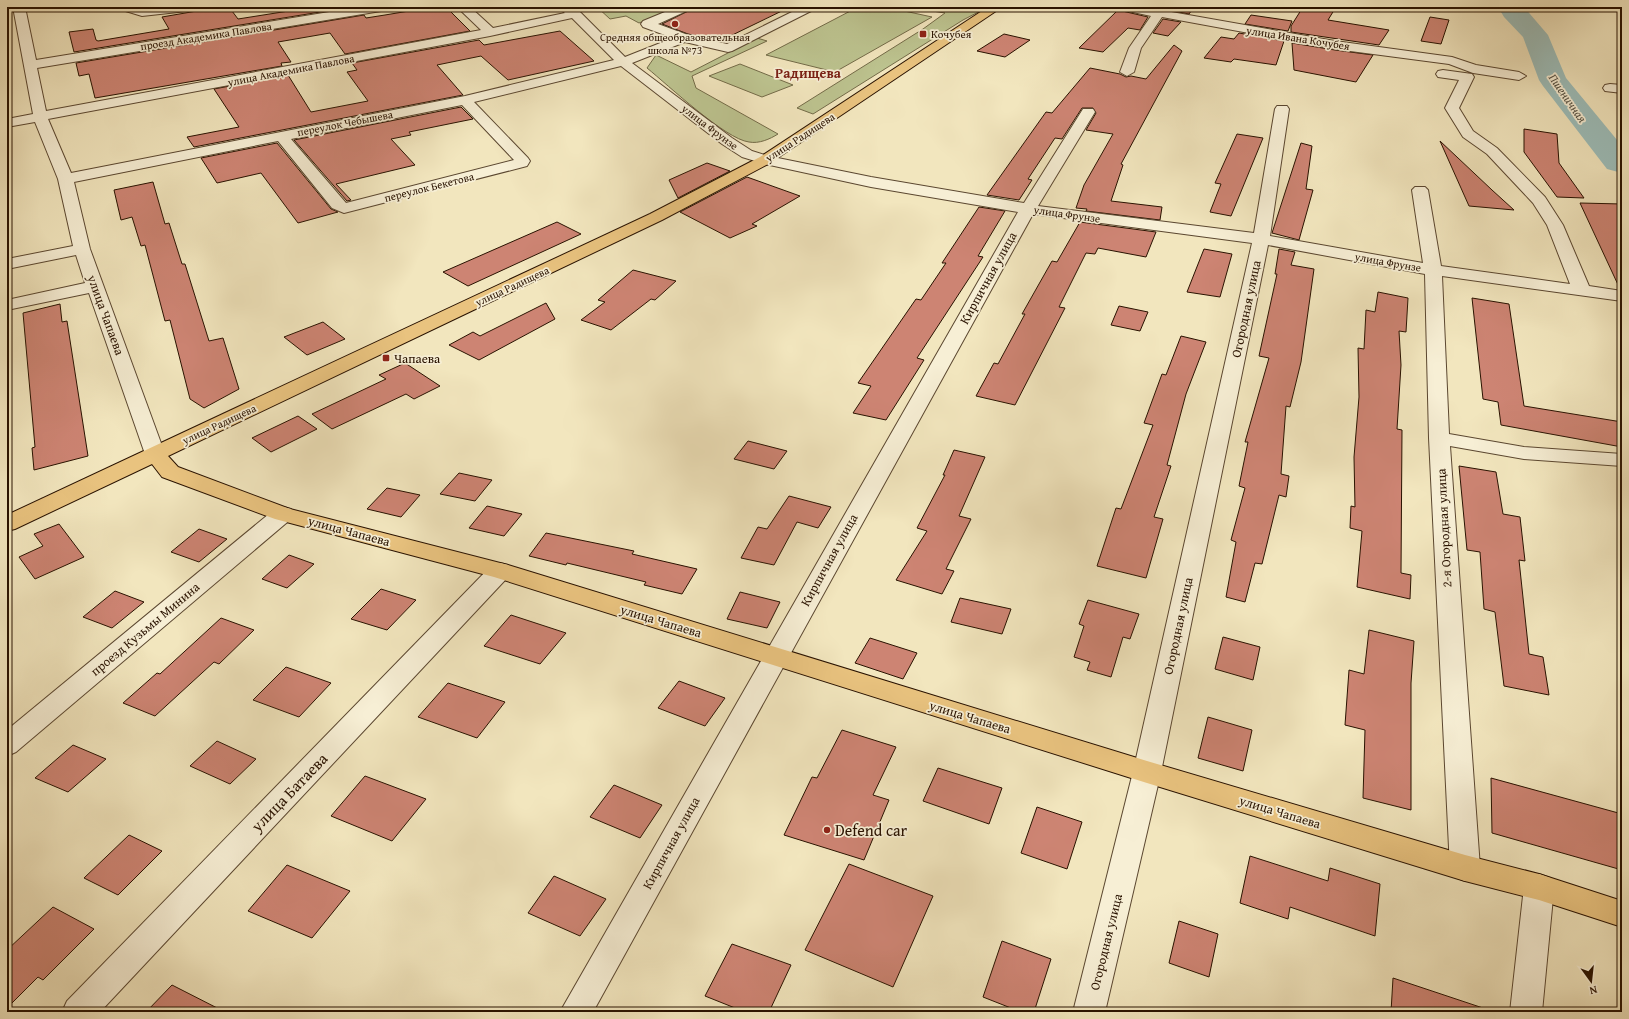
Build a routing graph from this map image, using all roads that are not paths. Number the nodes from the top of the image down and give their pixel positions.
1 (19, 7) edge
2 (123, 7) edge
3 (187, 7) edge
4 (381, 7) edge
5 (463, 7) edge
6 (687, 7) edge
7 (811, 7) edge
8 (996, 7) edge
9 (1123, 7) edge
10 (570, 11) edge
11 (1158, 14) junction
12 (490, 32) junction
13 (684, 38) junction
14 (1335, 45) junction
15 (624, 62) junction
16 (31, 65) junction
17 (1400, 66) dead end
18 (1127, 72) dead end
19 (1430, 72) dead end
20 (1470, 73) junction
21 (1519, 76) dead end
22 (465, 100) junction
23 (1282, 109) dead end
24 (1088, 112) dead end
25 (40, 116) junction
26 (7, 122) edge
27 (281, 136) junction
28 (764, 160) junction
29 (66, 179) junction
30 (1420, 190) dead end
31 (1028, 209) junction
32 (1261, 239) junction
33 (82, 249) junction
34 (7, 264) edge
35 (1433, 270) junction
36 (96, 286) junction
37 (1582, 291) junction
38 (1622, 296) edge
39 (7, 305) edge
40 (1439, 438) junction
41 (155, 454) junction
42 (1622, 460) edge
43 (283, 514) junction
44 (7, 524) edge
45 (500, 571) junction
46 (775, 656) junction
47 (7, 745) edge
48 (1147, 772) junction
49 (1465, 868) junction
50 (1539, 887) junction
51 (1622, 914) edge
52 (78, 1012) edge
53 (576, 1012) edge
54 (1089, 1012) edge
55 (1526, 1012) edge

1 - 16 street, улица Чапаева
2 - 3 street
4 - 16 street, проезд Академика Павлова
5 - 12 street
6 - 13 street
7 - 13 street
8 - 28 main road, улица Радищева
9 - 11 street, улица Ивана Кочубея
10 - 12 street, улица Академика Павлова
10 - 15 street, улица Фрунзе
11 - 14 street, улица Ивана Кочубея
11 - 18 street
12 - 25 street, улица Академика Павлова
13 - 15 street, переулок Чебышева
14 - 17 street
14 - 20 street, улица Ивана Кочубея
15 - 22 street, переулок Чебышева
15 - 28 street, улица Фрунзе
16 - 25 street, улица Чапаева
19 - 20 street
20 - 21 street
20 - 37 street
22 - 27 street, переулок Чебышева
22 - 27 street, переулок Бекетова
23 - 32 street, Огородная улица
24 - 31 street, Кирпичная улица
25 - 26 street, улица Академика Павлова
25 - 29 street, улица Чапаева
27 - 29 street, переулок Чебышева
28 - 31 street, улица Фрунзе
28 - 41 main road, улица Радищева
29 - 33 street, улица Чапаева
30 - 35 street, 2-я Огородная улица
31 - 32 street, улица Фрунзе
31 - 46 street, Кирпичная улица
32 - 35 street, улица Фрунзе
32 - 48 street, Огородная улица
33 - 34 street
33 - 36 street, улица Чапаева
35 - 37 street, улица Фрунзе
35 - 40 street, 2-я Огородная улица
36 - 39 street
36 - 41 street, улица Чапаева
37 - 38 street, улица Фрунзе
40 - 42 street
40 - 49 street, 2-я Огородная улица
41 - 43 main road, улица Чапаева
41 - 44 main road, улица Радищева
43 - 45 main road, улица Чапаева
43 - 47 street, проезд Кузьмы Минина
45 - 46 main road, улица Чапаева
45 - 52 street, улица Батаева
46 - 48 main road, улица Чапаева
46 - 53 street, Кирпичная улица
48 - 49 main road, улица Чапаева
48 - 54 street, Огородная улица
49 - 50 main road, улица Чапаева
50 - 51 main road, улица Чапаева
50 - 55 street

